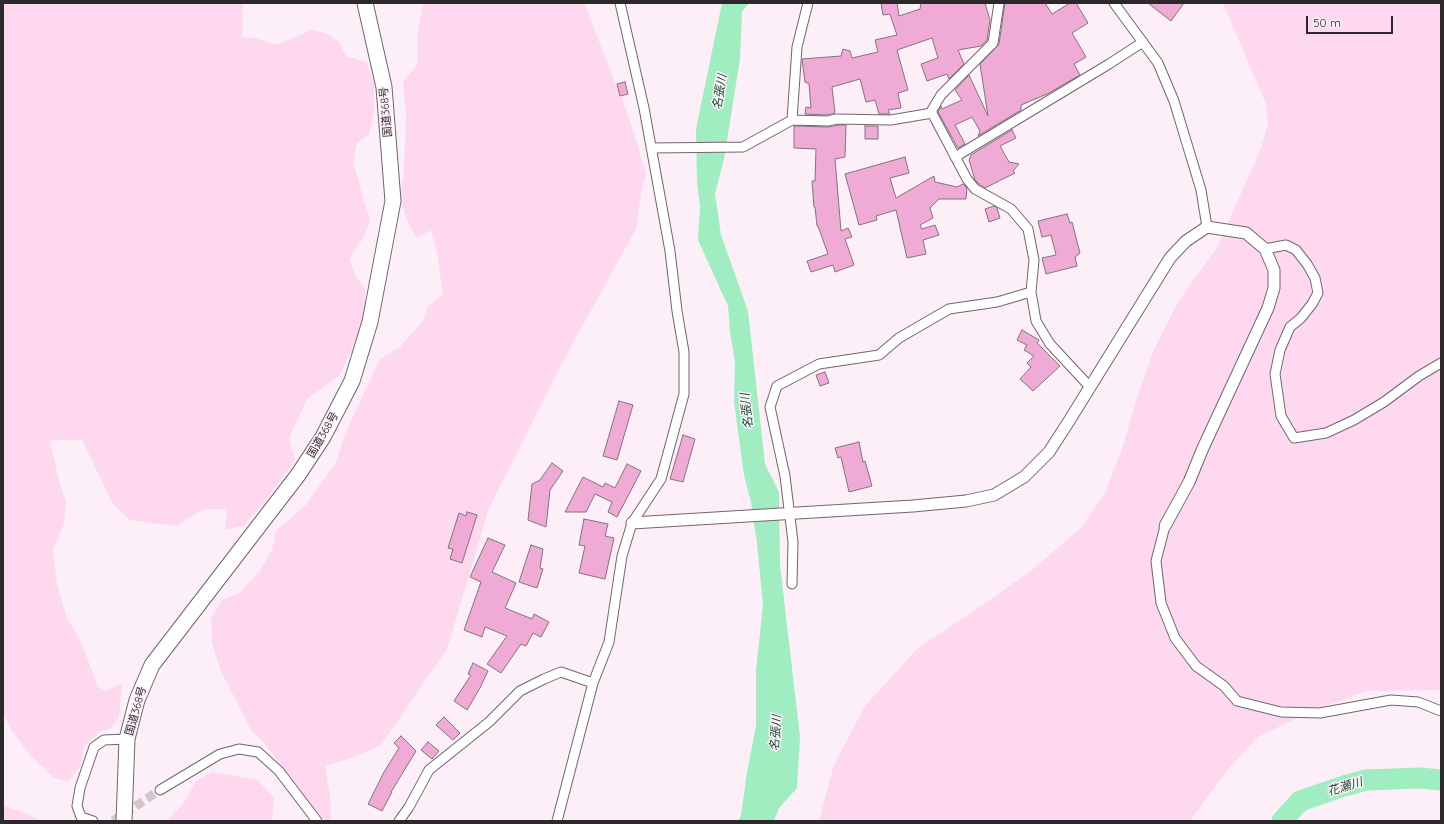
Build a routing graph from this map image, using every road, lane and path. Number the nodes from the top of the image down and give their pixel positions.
1 (365, 3) edge
2 (620, 3) edge
3 (808, 3) edge
4 (999, 3) edge
5 (1114, 3) edge
6 (1143, 42) junction
7 (932, 114) junction
8 (792, 120) junction
9 (651, 148) junction
10 (955, 157) junction
11 (1207, 227) junction
12 (1265, 249) junction
13 (1031, 292) junction
14 (1441, 362) edge
15 (1090, 387) junction
16 (790, 513) junction
17 (632, 523) junction
18 (1165, 526) joint
19 (792, 584) dead end
20 (592, 683) junction
21 (1441, 711) edge
22 (127, 739) junction
23 (160, 790) tunnel mouth
24 (93, 821) edge
25 (124, 821) edge
26 (317, 821) edge
27 (399, 821) edge
28 (556, 821) edge

1 - 22 highway, 国道368号
2 - 9 street
3 - 8 street
4 - 7 street
5 - 6 street
6 - 10 street
6 - 11 street
7 - 8 street
7 - 10 street
8 - 9 street
9 - 17 street
10 - 13 street
11 - 12 street
11 - 15 street
12 - 14 street
12 - 18 street
13 - 15 street
13 - 16 street
15 - 16 street
16 - 17 street
16 - 19 street
17 - 20 street
18 - 21 street
20 - 27 street
20 - 28 street
22 - 24 street
22 - 25 highway, 国道368号
23 - 26 street

